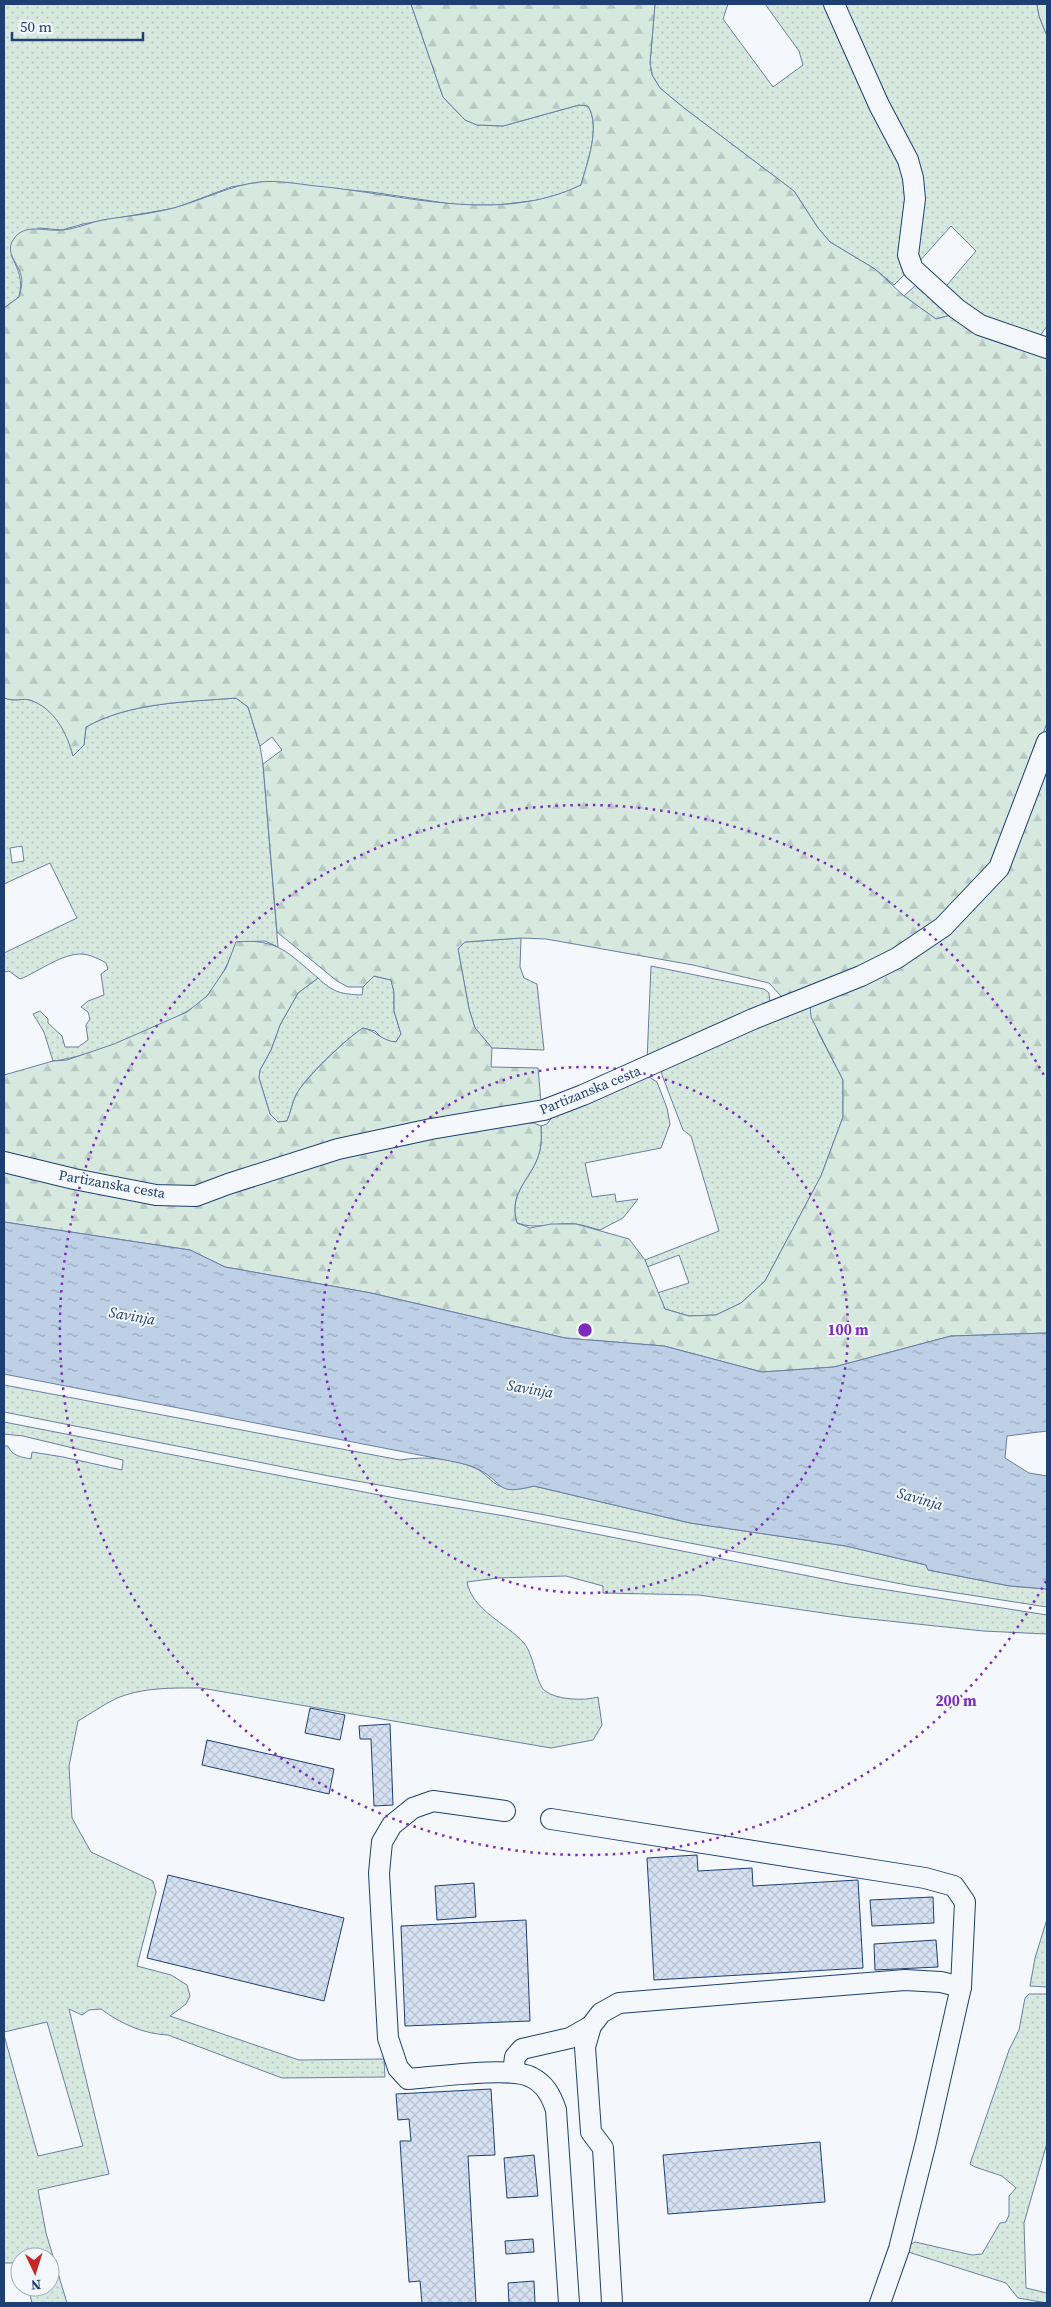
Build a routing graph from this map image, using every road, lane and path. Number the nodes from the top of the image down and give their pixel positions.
1 (834, 4) edge
2 (1047, 348) edge
3 (1047, 742) edge
4 (4, 1162) edge
5 (504, 1811) dead end
6 (551, 1819) dead end
7 (961, 1987) junction
8 (591, 2026) junction
9 (513, 2072) junction
10 (569, 2303) edge
11 (612, 2303) edge
12 (880, 2303) edge

1 - 2 street
3 - 4 street, Partizanska cesta
5 - 9 street
6 - 7 street
7 - 8 street
7 - 12 street
8 - 9 street
8 - 11 street
9 - 10 street

